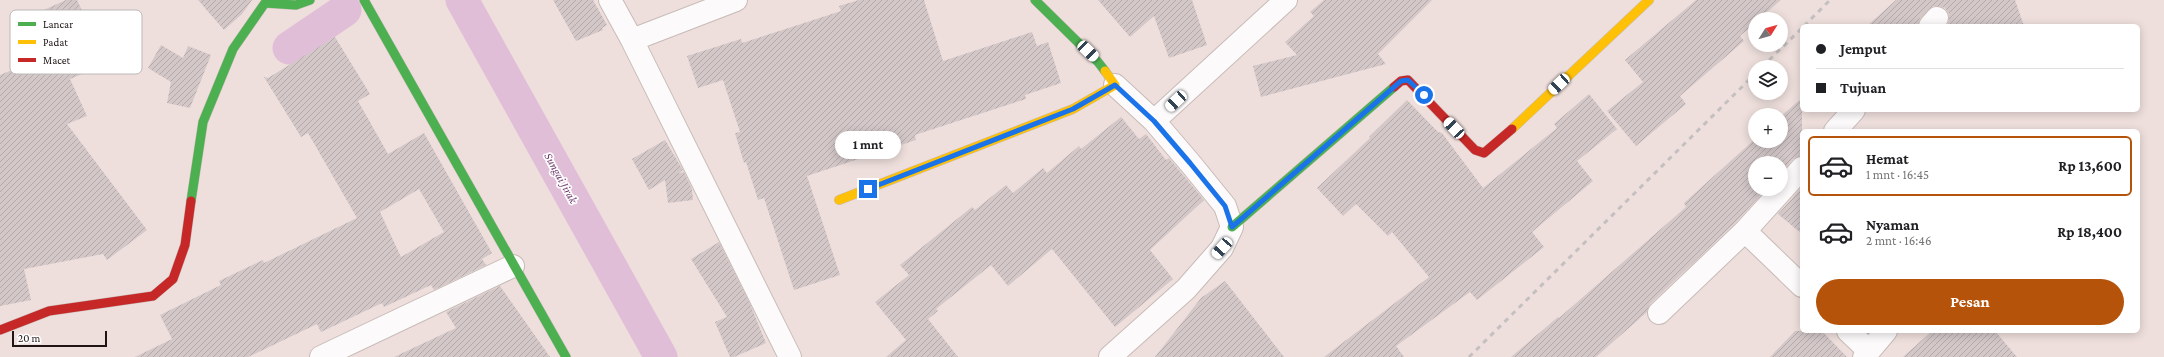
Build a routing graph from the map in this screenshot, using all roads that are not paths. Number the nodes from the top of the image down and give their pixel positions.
1 (310, 0) edge
2 (364, 0) edge
3 (610, 0) edge
4 (736, 0) edge
5 (1036, 0) edge
6 (1286, 0) edge
7 (1649, 0) edge
8 (632, 40) junction
9 (1115, 85) junction
10 (1852, 112) edge
11 (1154, 121) junction
12 (1837, 129) edge
13 (1800, 170) edge
14 (839, 200) dead end
15 (1232, 227) junction
16 (1745, 231) junction
17 (513, 266) junction
18 (1800, 284) edge
19 (1659, 314) dead end
20 (0, 330) edge
21 (1850, 333) edge
22 (1884, 333) edge
23 (1866, 354) edge
24 (321, 357) edge
25 (566, 357) edge
26 (790, 357) edge
27 (1110, 357) edge

1 - 20 street
2 - 17 street
3 - 8 street
4 - 8 street
5 - 9 street
6 - 11 street
7 - 15 street
8 - 26 street
9 - 11 street
9 - 14 street
10 - 12 street
11 - 15 street
13 - 16 street
15 - 27 street
16 - 18 street
16 - 19 street
17 - 24 street
17 - 25 street
21 - 23 street
22 - 23 street

